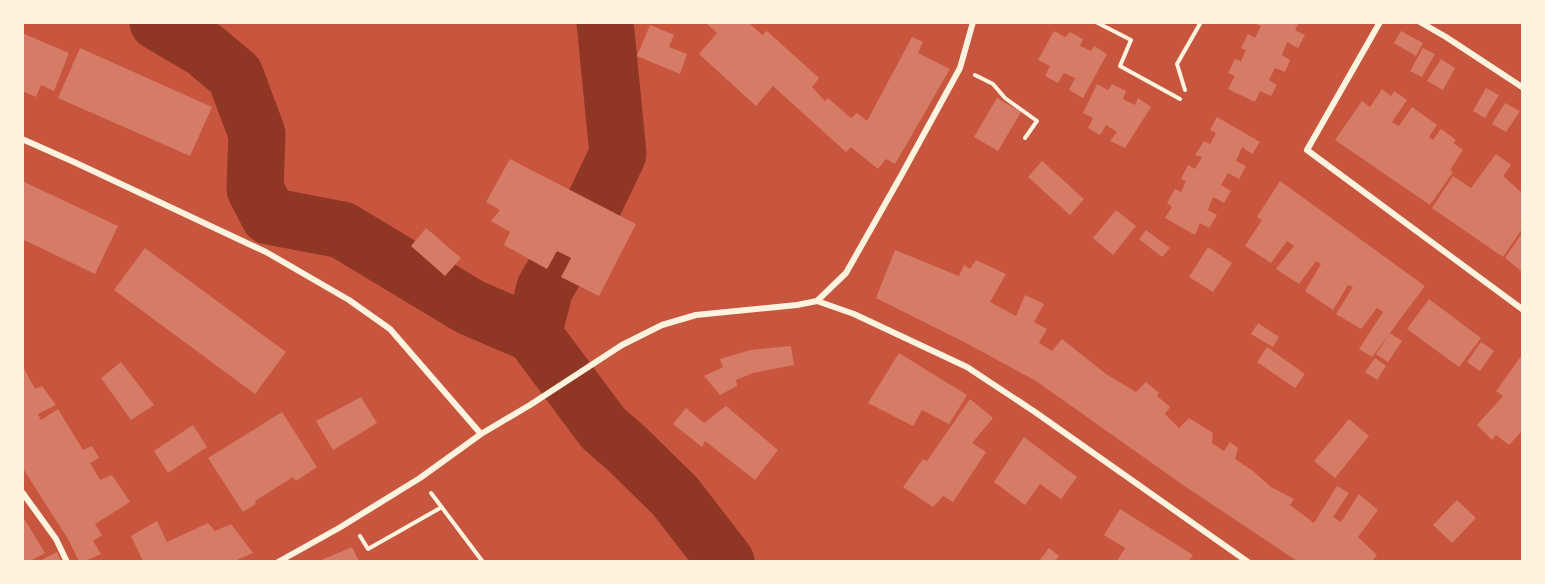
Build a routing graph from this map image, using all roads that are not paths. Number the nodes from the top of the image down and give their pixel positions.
1 (973, 22) edge
2 (1380, 22) edge
3 (1420, 22) edge
4 (1522, 87) edge
5 (22, 139) edge
6 (817, 301) junction
7 (1522, 309) edge
8 (481, 434) junction
9 (22, 492) edge
10 (67, 561) edge
11 (278, 561) edge
12 (1248, 561) edge

1 - 6 street
2 - 7 street
3 - 4 street
5 - 8 street
6 - 8 street
6 - 12 street
8 - 11 street
9 - 10 street

